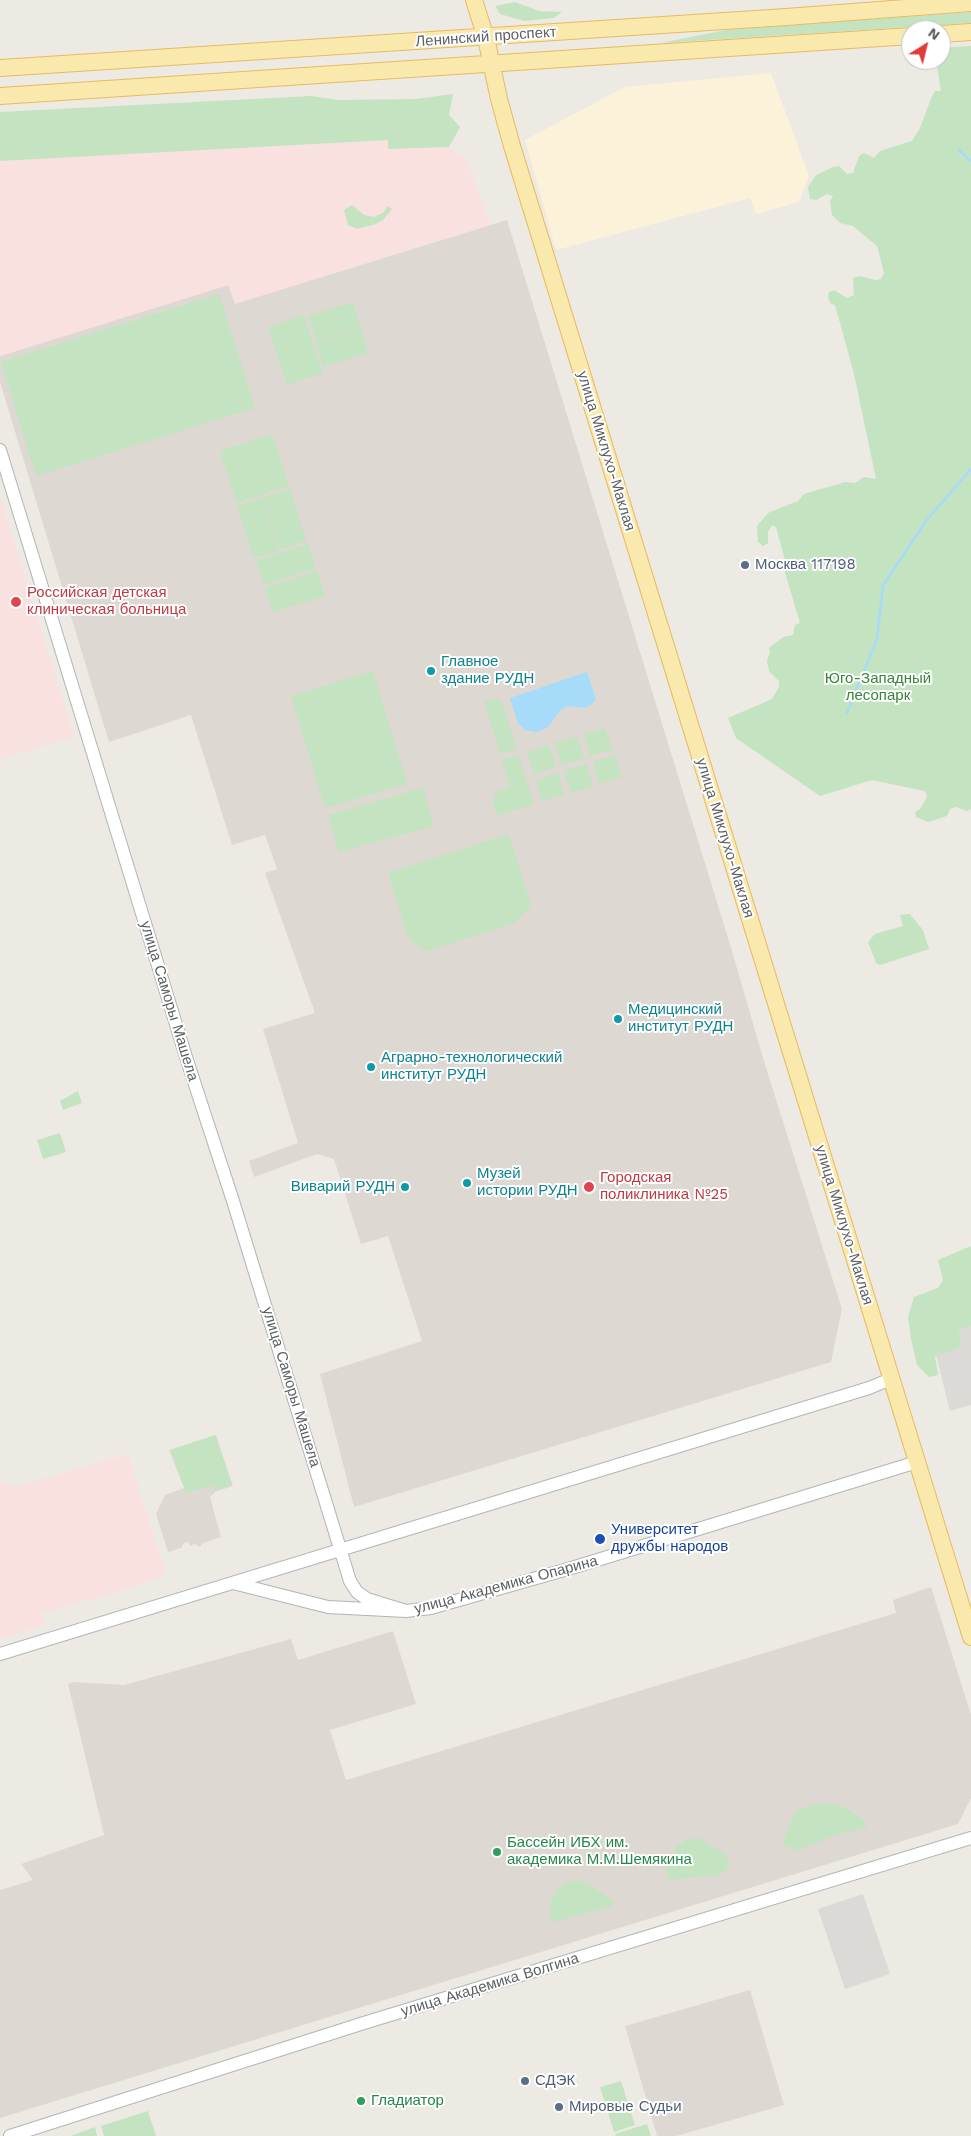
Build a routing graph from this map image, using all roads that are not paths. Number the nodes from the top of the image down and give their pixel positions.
1 (474, 0) edge
2 (971, 3) edge
3 (971, 32) edge
4 (951, 33) edge
5 (901, 37) edge
6 (486, 38) junction
7 (492, 65) junction
8 (0, 68) edge
9 (0, 96) edge
10 (0, 450) edge
11 (891, 1379) junction
12 (917, 1462) junction
13 (341, 1551) junction
14 (233, 1583) junction
15 (406, 1611) junction
16 (971, 1637) edge
17 (0, 1654) edge
18 (971, 1838) edge
19 (10, 2136) edge

1 - 6 main road, улица Миклухо-Маклая
2 - 6 main road, Ленинский проспект
3 - 4 main road
5 - 7 main road, Ленинский проспект
6 - 7 main road, улица Миклухо-Маклая
6 - 8 main road, Ленинский проспект
7 - 9 main road, Ленинский проспект
7 - 11 main road, улица Миклухо-Маклая
10 - 13 street, улица Саморы Машела
11 - 12 main road, улица Миклухо-Маклая
11 - 13 street
12 - 15 street, улица Академика Опарина
12 - 16 main road, улица Миклухо-Маклая
13 - 14 street
13 - 15 street, улица Саморы Машела
14 - 15 street, улица Академика Опарина
14 - 17 street
18 - 19 street, улица Академика Волгина

